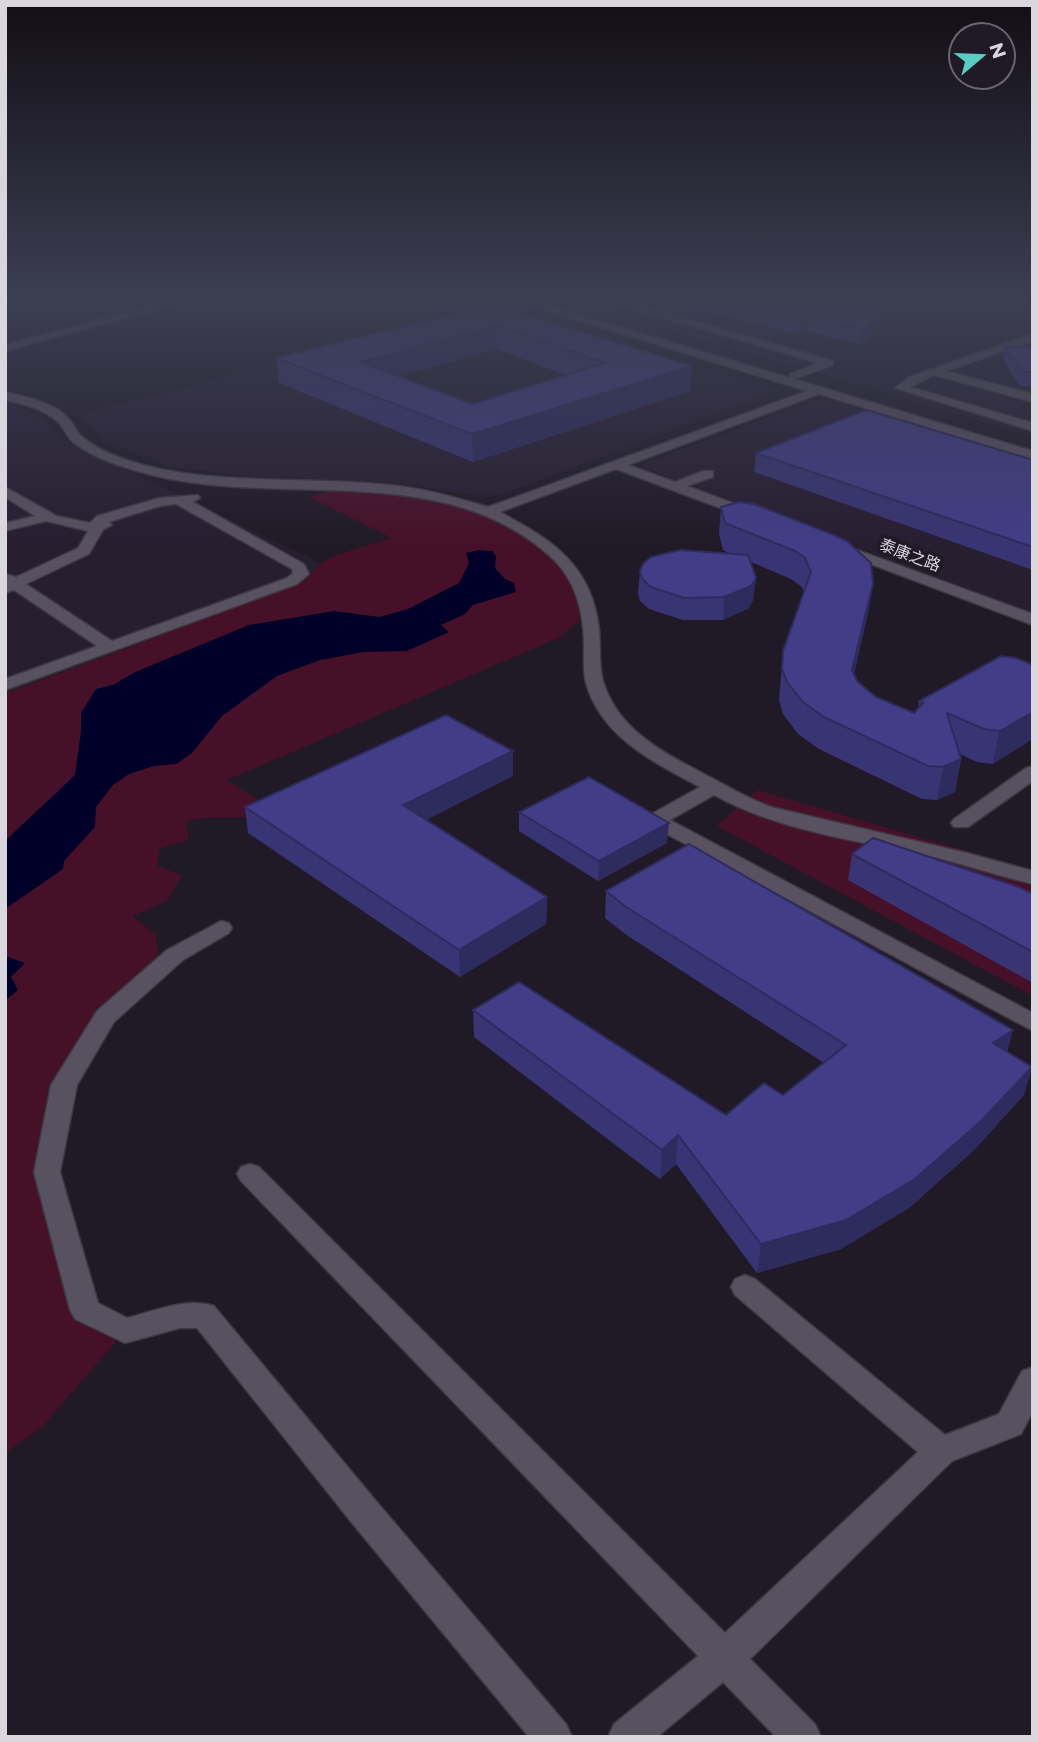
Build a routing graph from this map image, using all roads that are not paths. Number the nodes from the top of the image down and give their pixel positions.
1 (793, 382) edge
2 (815, 382) edge
3 (907, 382) edge
4 (926, 382) edge
5 (974, 382) edge
6 (819, 390) junction
7 (5, 396) edge
8 (1033, 398) edge
9 (1020, 408) dead end
10 (1033, 427) edge
11 (1033, 446) edge
12 (1033, 455) edge
13 (617, 465) junction
14 (708, 474) dead end
15 (191, 478) junction
16 (693, 480) junction
17 (676, 486) junction
18 (5, 491) edge
19 (197, 497) dead end
20 (743, 498) dead end
21 (179, 500) junction
22 (490, 511) junction
23 (47, 517) junction
24 (765, 520) edge
25 (5, 527) edge
26 (95, 527) junction
27 (829, 544) edge
28 (9, 583) edge
29 (1033, 620) edge
30 (110, 647) junction
31 (5, 685) edge
32 (1033, 772) edge
33 (714, 787) junction
34 (961, 822) dead end
35 (1033, 878) edge
36 (222, 928) dead end
37 (1033, 1023) edge
38 (250, 1174) dead end
39 (745, 1287) dead end
40 (1033, 1380) edge
41 (941, 1451) junction
42 (726, 1657) junction
43 (553, 1737) edge
44 (627, 1737) edge
45 (802, 1737) edge

1 - 6 street
2 - 11 street
3 - 10 street
4 - 9 street
5 - 8 street
6 - 12 street
6 - 13 street
7 - 15 street
13 - 17 street
13 - 22 street
14 - 16 street
15 - 21 street
15 - 22 street
16 - 17 street
16 - 20 street
17 - 24 street
18 - 23 street
19 - 21 street
21 - 26 street
21 - 30 street
22 - 33 street
23 - 25 street
23 - 26 street
26 - 28 street
27 - 29 street, 泰康之路
28 - 30 street
30 - 31 street
32 - 34 street
33 - 35 street
33 - 37 street
36 - 43 street
38 - 42 street
39 - 41 street
40 - 41 street
41 - 42 street
42 - 44 street
42 - 45 street

